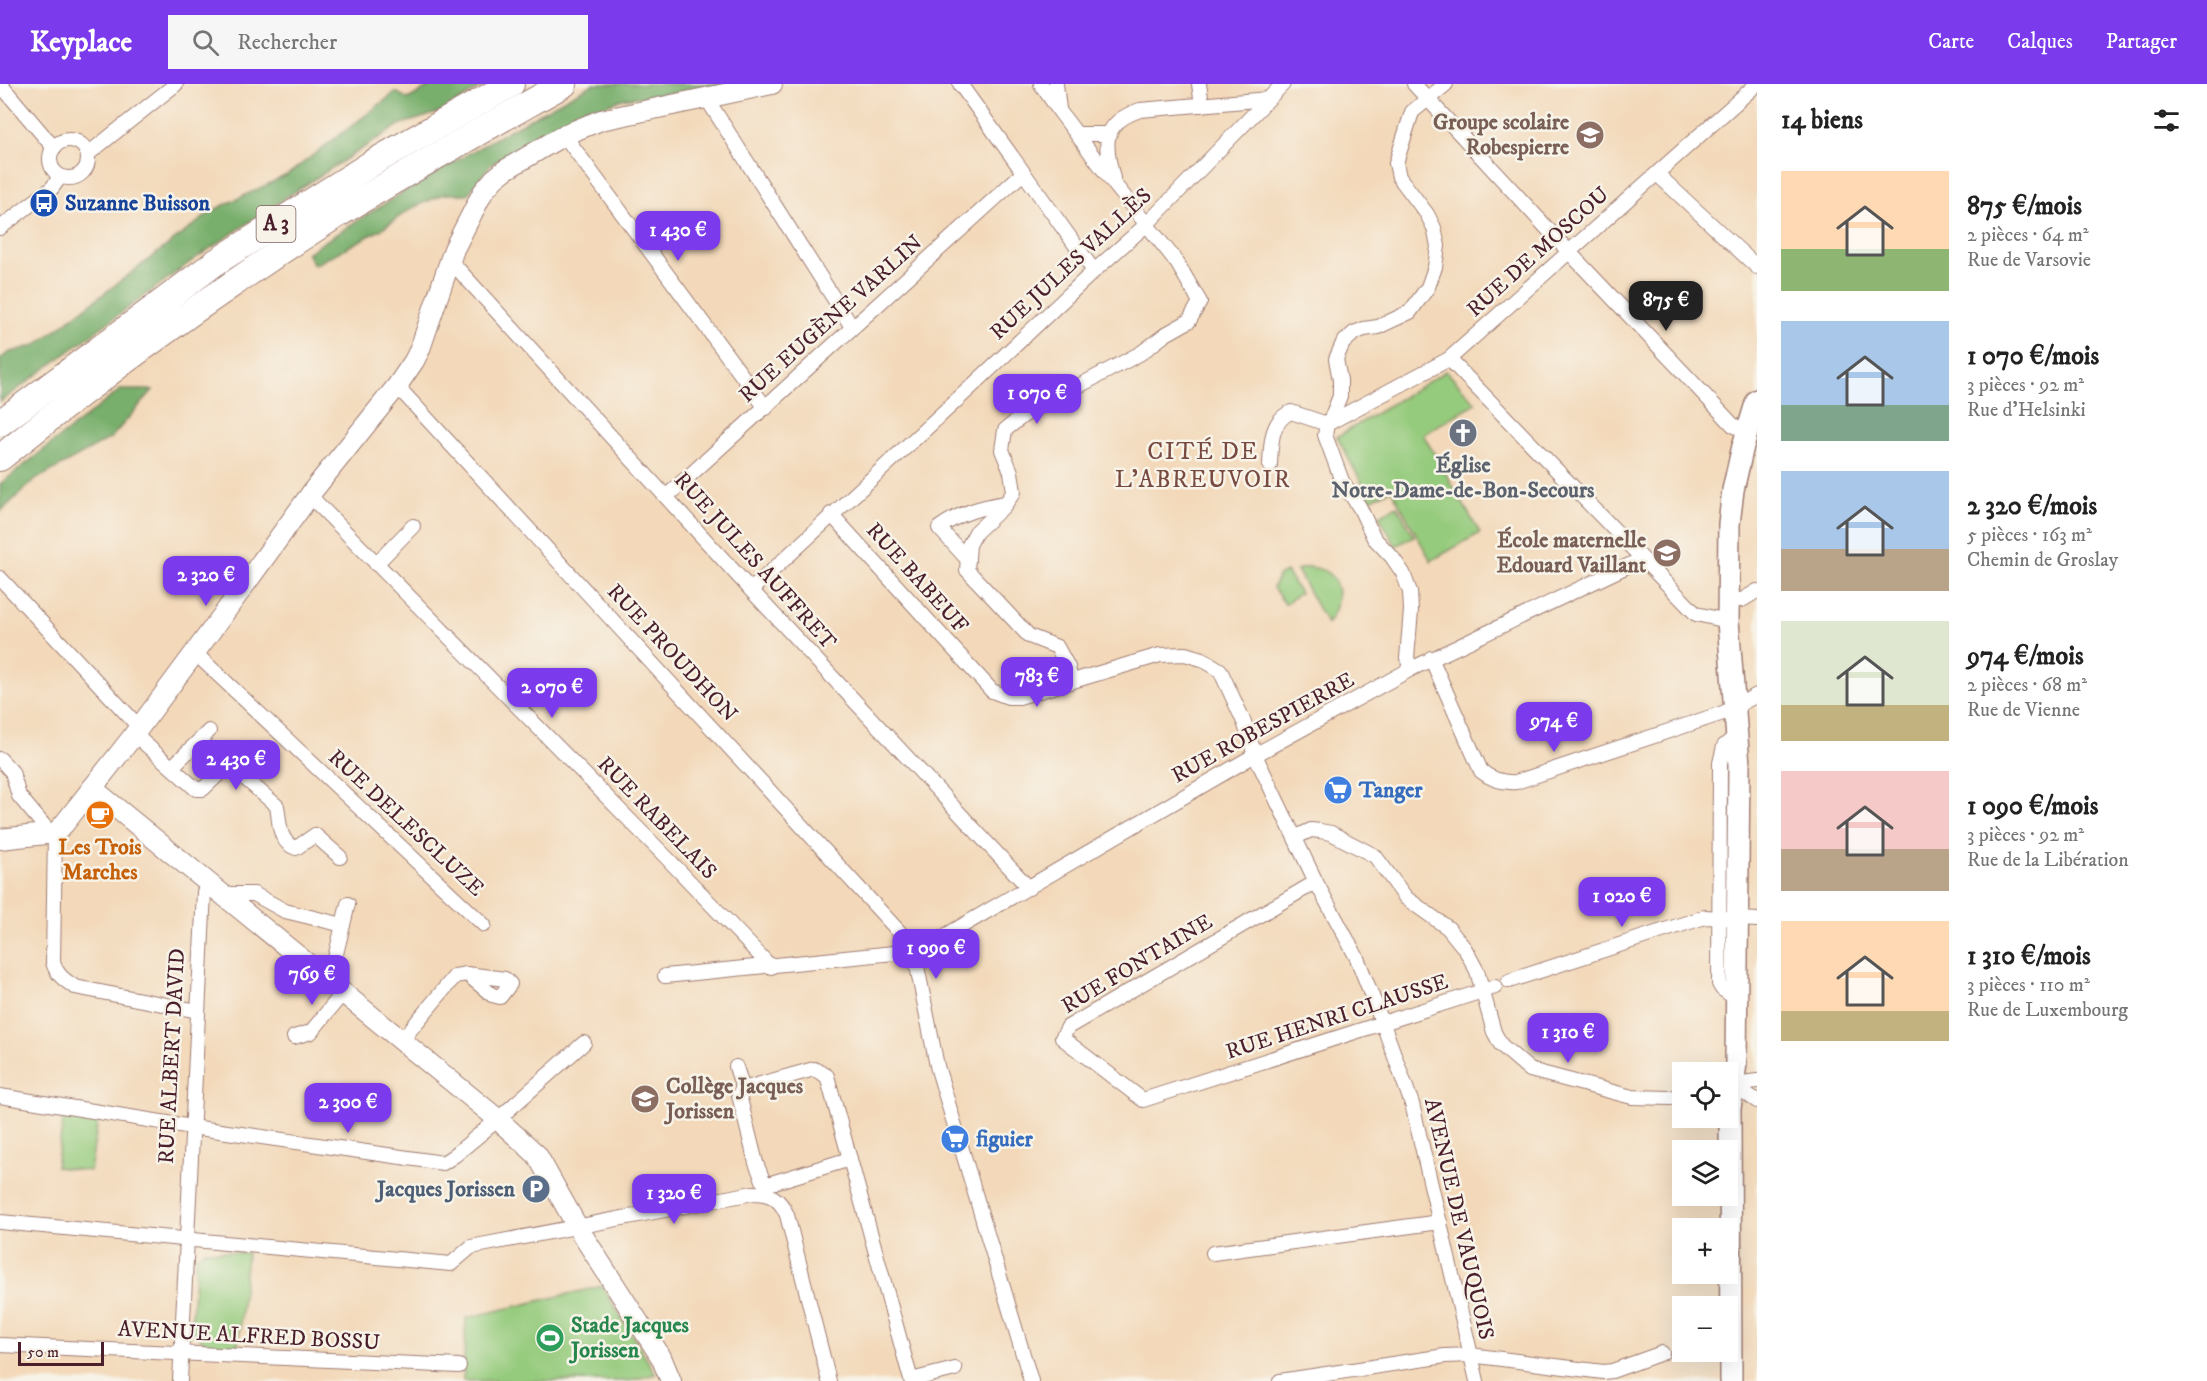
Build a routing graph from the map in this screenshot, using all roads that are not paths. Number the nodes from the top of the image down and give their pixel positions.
1 (0, 84) edge
2 (511, 84) edge
3 (564, 84) edge
4 (772, 84) edge
5 (960, 84) edge
6 (1041, 84) edge
7 (1056, 84) edge
8 (1199, 84) edge
9 (1283, 84) edge
10 (1414, 84) edge
11 (1446, 84) edge
12 (1757, 84) edge
13 (168, 86) edge
14 (707, 99) junction
15 (1268, 99) junction
16 (1428, 100) junction
17 (1202, 105) junction
18 (1060, 112) junction
19 (1078, 134) junction
20 (1110, 134) junction
21 (564, 135) junction
22 (54, 148) junction
23 (88, 154) junction
24 (1023, 174) junction
25 (1657, 174) junction
26 (60, 177) junction
27 (1115, 185) junction
28 (1146, 225) junction
29 (0, 228) edge
30 (1569, 253) junction
31 (449, 263) junction
32 (1757, 267) edge
33 (1094, 271) junction
34 (852, 327) junction
35 (1449, 359) junction
36 (397, 386) junction
37 (1757, 400) edge
38 (766, 408) junction
39 (0, 423) edge
40 (1329, 423) junction
41 (1747, 432) junction
42 (0, 458) edge
43 (1270, 465) dead end
44 (309, 495) junction
45 (667, 496) junction
46 (1006, 503) junction
47 (831, 514) junction
48 (413, 526) dead end
49 (1642, 558) junction
50 (968, 560) junction
51 (376, 564) junction
52 (0, 578) edge
53 (751, 590) junction
54 (1757, 591) edge
55 (1729, 600) junction
56 (1728, 621) junction
57 (195, 653) junction
58 (1431, 658) junction
59 (1411, 669) junction
60 (1071, 682) junction
61 (1757, 695) edge
62 (1735, 708) junction
63 (137, 730) junction
64 (209, 730) dead end
65 (1255, 756) junction
66 (0, 759) edge
67 (172, 767) junction
68 (92, 788) junction
69 (56, 830) junction
70 (1296, 837) junction
71 (0, 839) edge
72 (340, 857) dead end
73 (1316, 882) junction
74 (1029, 888) junction
75 (214, 889) junction
76 (348, 904) dead end
77 (1739, 919) edge
78 (343, 925) junction
79 (484, 925) dead end
80 (914, 951) junction
81 (771, 967) junction
82 (467, 974) dead end
83 (665, 976) dead end
84 (1509, 981) dead end
85 (336, 988) junction
86 (1489, 989) junction
87 (198, 1011) junction
88 (1383, 1024) junction
89 (294, 1037) dead end
90 (401, 1041) junction
91 (584, 1043) dead end
92 (1736, 1062) edge
93 (736, 1067) dead end
94 (1757, 1081) edge
95 (1202, 1082) joint
96 (1738, 1085) edge
97 (743, 1089) junction
98 (1738, 1091) edge
99 (0, 1096) edge
100 (1672, 1098) edge
101 (1757, 1101) edge
102 (497, 1120) junction
103 (192, 1127) junction
104 (1730, 1128) edge
105 (850, 1159) junction
106 (766, 1191) junction
107 (0, 1222) edge
108 (1440, 1222) junction
109 (578, 1228) junction
110 (186, 1240) junction
111 (1213, 1253) dead end
112 (0, 1345) edge
113 (1662, 1353) dead end
114 (182, 1354) junction
115 (1470, 1355) junction
116 (459, 1366) dead end
117 (955, 1369) dead end
118 (1603, 1377) edge
119 (180, 1381) edge
120 (671, 1381) edge
121 (829, 1381) edge
122 (1030, 1381) edge
123 (1280, 1381) edge
124 (1477, 1381) edge
125 (1731, 1381) edge

1 - 22 street
2 - 39 highway, A 3
3 - 42 highway, A 3
4 - 14 street
5 - 24 street
6 - 18 street
7 - 18 street
8 - 17 street
9 - 15 street, RUE JULES VALLÈS
10 - 16 street
11 - 16 street
12 - 25 street, RUE DE MOSCOU
13 - 23 street
14 - 21 street
14 - 34 street
15 - 17 street
15 - 28 street, RUE JULES VALLÈS
16 - 30 street
16 - 40 street
17 - 20 street
18 - 19 street
19 - 20 street
19 - 27 street
20 - 27 street
21 - 31 street
21 - 38 street
22 - 23 street
22 - 26 street
23 - 26 street
24 - 33 street
24 - 34 street, RUE EUGÈNE VARLIN
25 - 30 street, RUE DE MOSCOU
25 - 32 street
26 - 29 street
27 - 28 street
28 - 33 street, RUE JULES VALLÈS
28 - 46 street
30 - 35 street, RUE DE MOSCOU
30 - 41 street
31 - 36 street
31 - 45 street, RUE JULES AUFFRET
33 - 47 street, RUE JULES VALLÈS
34 - 38 street, RUE EUGÈNE VARLIN
35 - 40 street, RUE DE MOSCOU
35 - 49 street
36 - 44 street
36 - 80 street, RUE PROUDHON
37 - 41 main road
38 - 45 street, RUE EUGÈNE VARLIN
40 - 43 street
40 - 59 street
41 - 55 main road
44 - 51 street, RUE RABELAIS
44 - 57 street
45 - 53 street, RUE JULES AUFFRET
46 - 50 street
46 - 50 street
47 - 53 street, RUE JULES VALLÈS
47 - 60 street, RUE BABEUF
48 - 51 street
49 - 56 street
49 - 58 street, RUE ROBESPIERRE
50 - 60 street
51 - 81 street, RUE RABELAIS
52 - 63 street
53 - 74 street, RUE JULES AUFFRET
54 - 55 street
55 - 56 main road
56 - 62 main road
57 - 63 street
57 - 79 street, RUE DELESCLUZE
58 - 59 street, RUE ROBESPIERRE
58 - 62 street
59 - 65 street, RUE ROBESPIERRE
60 - 65 street, RUE BABEUF
61 - 62 street
62 - 77 main road
63 - 67 street
63 - 68 street
64 - 67 street
65 - 70 street, RUE BABEUF
65 - 74 street, RUE ROBESPIERRE
66 - 69 street
67 - 72 street
68 - 69 street
68 - 75 street
69 - 71 street
69 - 87 street
70 - 73 street, RUE BABEUF
70 - 86 street
73 - 88 street, AVENUE DE VAUQUOIS
73 - 95 street, RUE FONTAINE
74 - 80 street, RUE ROBESPIERRE
75 - 78 street
75 - 85 street
75 - 87 street, RUE ALBERT DAVID
76 - 78 street
77 - 84 street
77 - 92 main road
78 - 85 street
80 - 81 street
80 - 122 street
81 - 83 street
82 - 90 street
85 - 89 street
85 - 90 street
86 - 88 street, RUE HENRI CLAUSSE
86 - 100 street
87 - 103 street, RUE ALBERT DAVID
88 - 95 street, RUE HENRI CLAUSSE
88 - 108 street, AVENUE DE VAUQUOIS
90 - 102 street
91 - 102 street
93 - 97 street
94 - 96 street
97 - 105 street
97 - 106 street
98 - 101 street
99 - 103 street
102 - 103 street
102 - 109 street
103 - 110 street, RUE ALBERT DAVID
104 - 125 main road
105 - 106 street
105 - 117 street
106 - 109 street
106 - 121 street
107 - 110 street
108 - 111 street
108 - 115 street, AVENUE DE VAUQUOIS
109 - 110 street
109 - 120 street
110 - 114 street, RUE ALBERT DAVID
112 - 114 street, AVENUE ALFRED BOSSU
113 - 118 street
114 - 116 street, AVENUE ALFRED BOSSU
114 - 119 street, RUE ALBERT DAVID
115 - 118 street
115 - 123 street
115 - 124 street, AVENUE DE VAUQUOIS

